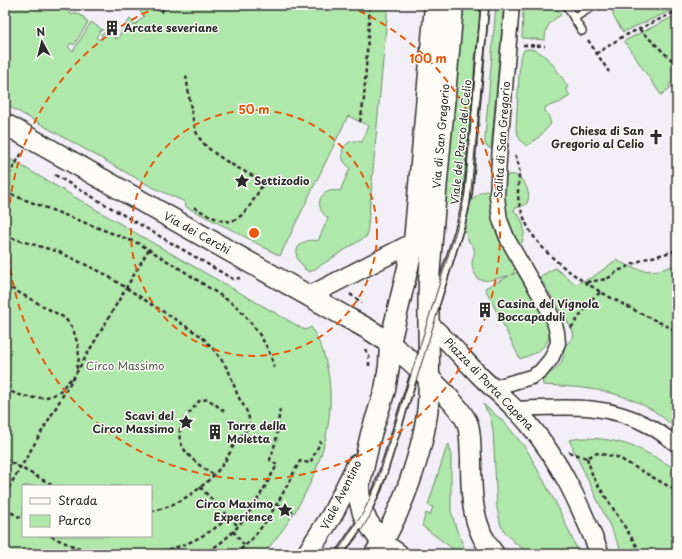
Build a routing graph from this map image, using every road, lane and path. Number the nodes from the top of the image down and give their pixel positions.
1 (149, 5) edge
2 (163, 5) edge
3 (370, 5) edge
4 (435, 5) edge
5 (454, 5) edge
6 (485, 5) edge
7 (512, 5) edge
8 (523, 5) edge
9 (566, 5) edge
10 (595, 5) edge
11 (677, 11) edge
12 (574, 18) junction
13 (510, 29) junction
14 (639, 29) junction
15 (582, 31) dead end
16 (588, 40) dead end
17 (522, 45) dead end
18 (545, 46) dead end
19 (596, 54) junction
20 (677, 65) edge
21 (609, 72) dead end
22 (186, 76) dead end
23 (360, 122) dead end
24 (5, 124) edge
25 (501, 134) junction
26 (27, 147) junction
27 (16, 152) dead end
28 (55, 175) dead end
29 (5, 181) edge
30 (5, 192) edge
31 (193, 207) dead end
32 (5, 236) edge
33 (423, 243) junction
34 (677, 249) edge
35 (149, 250) junction
36 (242, 277) dead end
37 (587, 282) junction
38 (5, 285) edge
39 (126, 289) junction
40 (346, 289) dead end
41 (602, 292) junction
42 (309, 296) junction
43 (364, 306) dead end
44 (429, 324) junction
45 (677, 331) edge
46 (567, 332) dead end
47 (390, 343) junction
48 (360, 345) dead end
49 (421, 364) junction
50 (274, 368) dead end
51 (368, 374) dead end
52 (75, 375) junction
53 (492, 388) junction
54 (5, 390) edge
55 (280, 408) dead end
56 (515, 409) junction
57 (224, 411) dead end
58 (371, 434) junction
59 (321, 440) dead end
60 (677, 445) edge
61 (568, 451) dead end
62 (587, 458) junction
63 (5, 459) edge
64 (20, 468) junction
65 (213, 474) junction
66 (52, 485) edge
67 (200, 487) junction
68 (677, 491) edge
69 (5, 494) edge
70 (277, 504) junction
71 (5, 509) edge
72 (152, 511) edge
73 (294, 513) dead end
74 (229, 517) junction
75 (364, 517) junction
76 (22, 518) edge
77 (238, 526) junction
78 (233, 531) junction
79 (53, 537) edge
80 (246, 546) junction
81 (385, 550) edge
82 (279, 551) dead end
83 (105, 554) edge
84 (120, 554) edge
85 (127, 554) edge
86 (202, 554) edge
87 (235, 554) edge
88 (276, 554) edge
89 (307, 554) edge
90 (339, 554) edge
91 (494, 554) edge
92 (600, 554) edge
93 (642, 554) edge

1 - 2 path
3 - 23 path
4 - 33 main road, Via di San Gregorio
5 - 33 main road, Via di San Gregorio
6 - 44 lane, Viale del Parco del Celio
7 - 13 street, Salita di San Gregorio
8 - 13 street
9 - 12 lane
10 - 12 lane
11 - 14 path
12 - 15 lane
13 - 25 street, Salita di San Gregorio
14 - 19 path
14 - 20 path
16 - 19 path
17 - 18 path
19 - 21 path
22 - 31 path
24 - 26 main road, Via dei Cerchi
25 - 37 path
25 - 53 street, Salita di San Gregorio
26 - 27 path
26 - 29 path
26 - 42 main road, Via dei Cerchi
28 - 36 path
30 - 35 path
32 - 39 path
33 - 42 street
33 - 44 main road, Piazza di Porta Capena
33 - 47 main road, Piazza di Porta Capena
34 - 37 path
35 - 39 path
35 - 50 path
37 - 41 path
38 - 52 path
39 - 52 path
39 - 65 path
40 - 43 path
41 - 45 path
41 - 46 path
42 - 47 main road, Via dei Cerchi
44 - 49 main road, Piazza di Porta Capena
44 - 49 lane, Piazza di Porta Capena
44 - 53 street, Piazza di Porta Capena
47 - 49 main road
47 - 58 main road, Piazza di Porta Capena
48 - 51 path
49 - 75 lane, Piazza di Porta Capena
49 - 81 main road, Piazza di Porta Capena
49 - 91 main road
52 - 54 path
52 - 64 path
53 - 56 street, Piazza di Porta Capena
55 - 77 path
56 - 60 street
56 - 92 street, Piazza di Porta Capena
57 - 65 path
58 - 75 main road, Piazza di Porta Capena
58 - 89 main road, Viale Aventino
59 - 70 path
61 - 62 path
62 - 68 path
62 - 93 path
63 - 64 path
64 - 66 path
64 - 69 path
65 - 67 path
67 - 72 path
67 - 74 path
70 - 73 path
70 - 80 path
71 - 76 path
74 - 77 path
74 - 85 path
75 - 81 main road, Piazza di Porta Capena
75 - 90 lane
77 - 78 path
78 - 80 path
78 - 86 path
79 - 83 path
80 - 87 path
82 - 88 path
83 - 84 path

